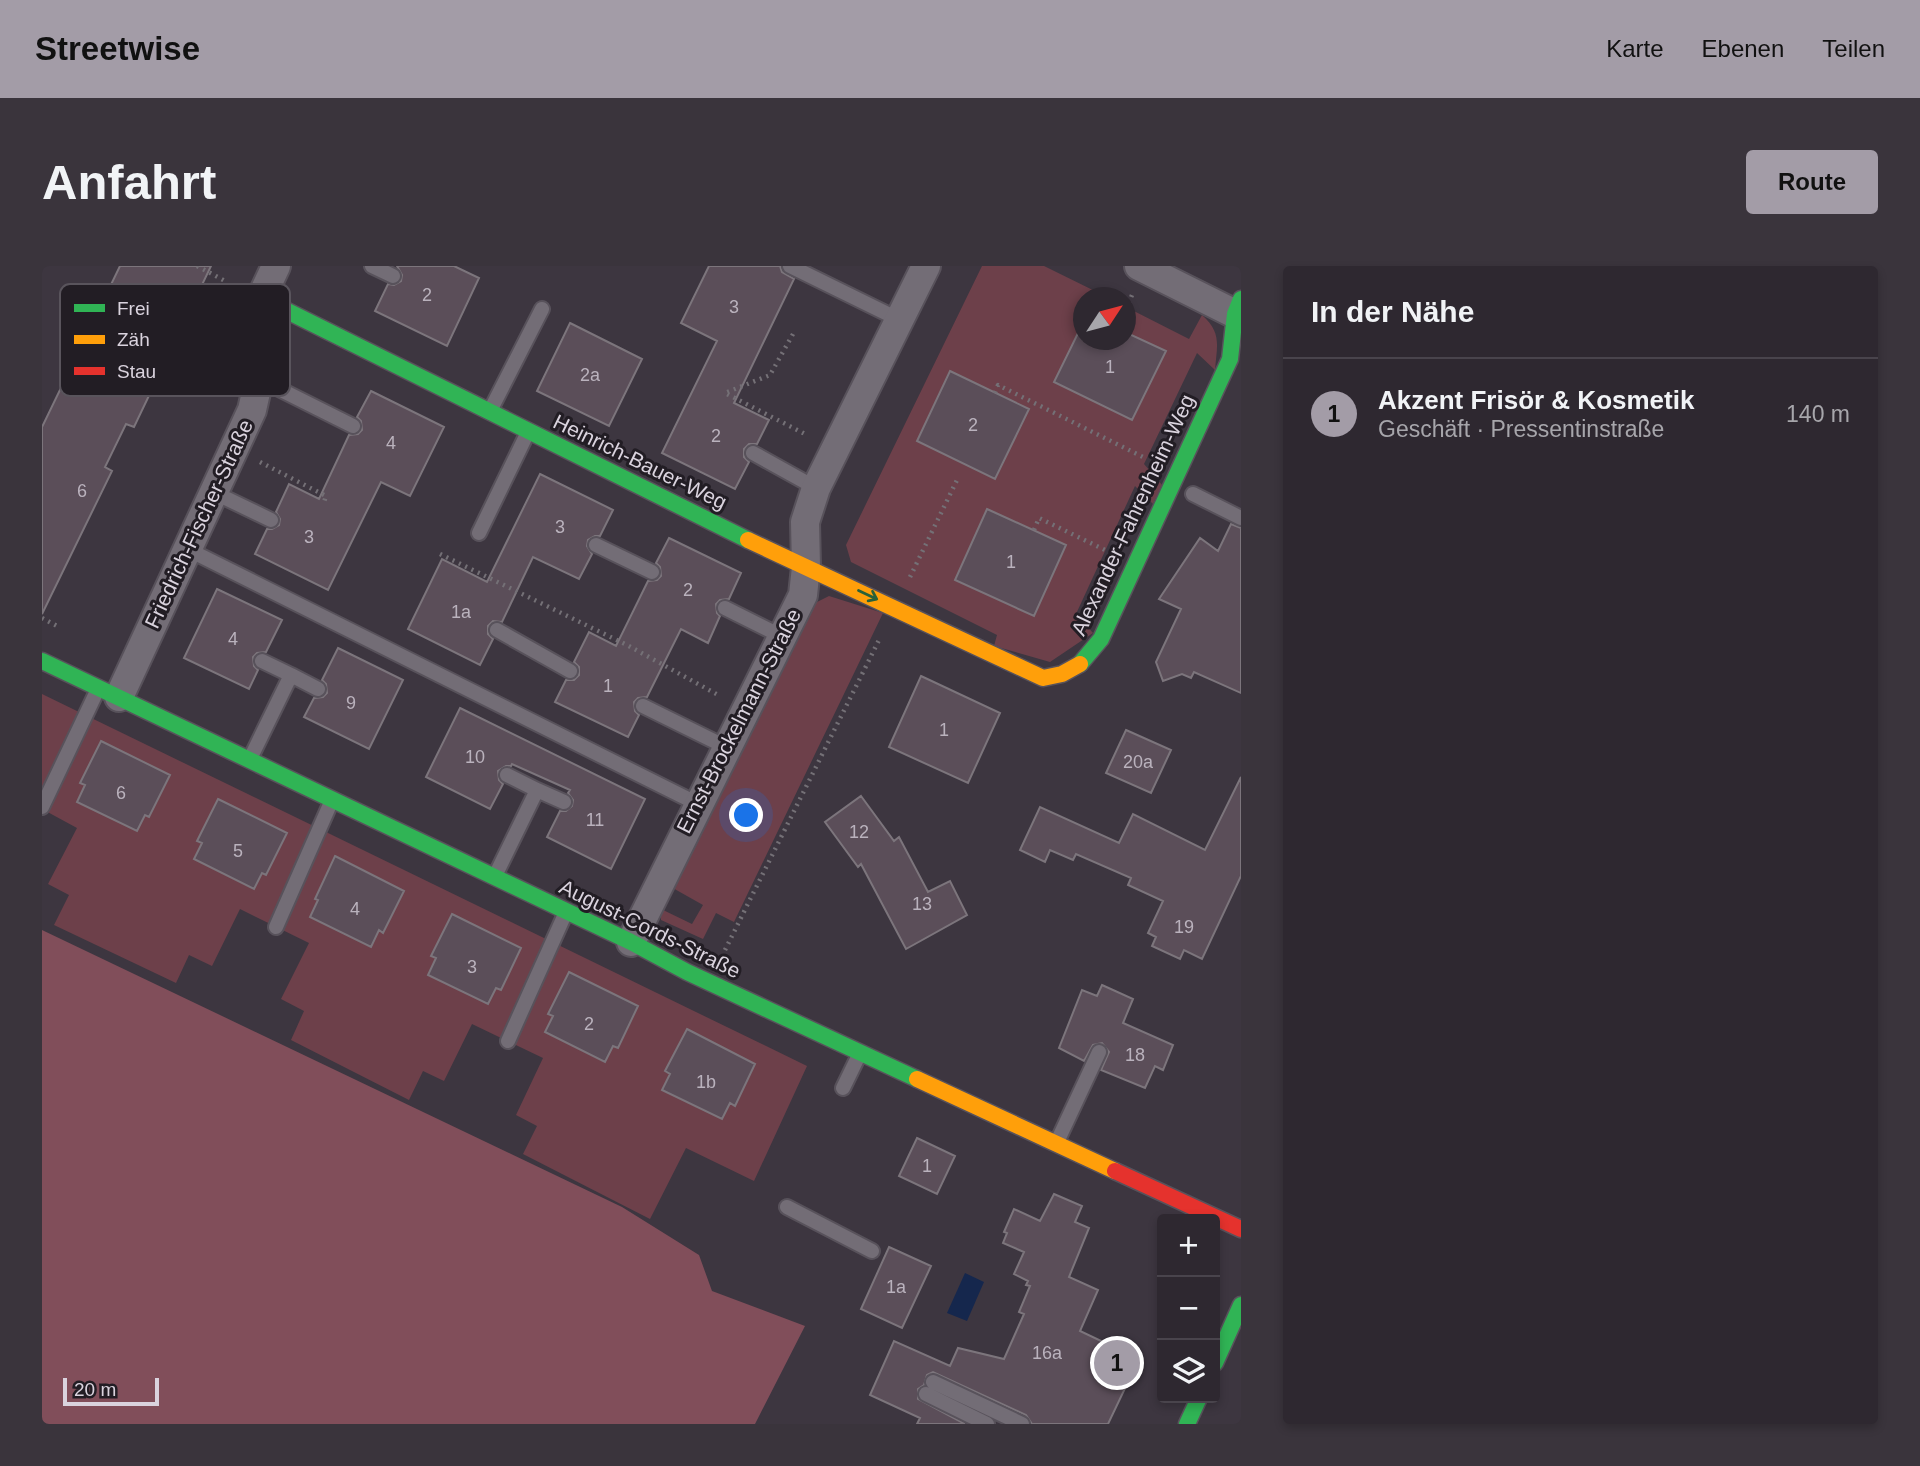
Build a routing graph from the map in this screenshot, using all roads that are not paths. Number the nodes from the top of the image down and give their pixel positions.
1 (276, 266) edge
2 (372, 266) edge
3 (790, 266) edge
4 (926, 266) edge
5 (1139, 266) edge
6 (393, 276) dead end
7 (268, 284) edge
8 (1238, 306) edge
9 (542, 309) dead end
10 (290, 312) edge
11 (900, 320) junction
12 (290, 394) edge
13 (255, 396) edge
14 (490, 412) junction
15 (353, 426) dead end
16 (529, 431) junction
17 (753, 453) dead end
18 (816, 488) junction
19 (214, 492) junction
20 (1194, 495) dead end
21 (1241, 518) edge
22 (271, 520) dead end
23 (479, 533) dead end
24 (596, 545) dead end
25 (187, 549) junction
26 (806, 567) junction
27 (652, 572) dead end
28 (725, 608) dead end
29 (497, 630) dead end
30 (781, 636) junction
31 (1002, 660) joint
32 (42, 661) edge
33 (262, 661) dead end
34 (570, 671) dead end
35 (291, 675) junction
36 (318, 689) dead end
37 (109, 693) junction
38 (643, 706) dead end
39 (726, 747) junction
40 (250, 760) junction
41 (507, 775) dead end
42 (537, 790) junction
43 (333, 799) junction
44 (564, 802) dead end
45 (698, 804) junction
46 (42, 807) edge
47 (495, 877) junction
48 (566, 911) junction
49 (276, 926) dead end
50 (631, 942) junction
51 (508, 1041) dead end
52 (861, 1052) junction
53 (1099, 1052) dead end
54 (843, 1088) dead end
55 (1057, 1142) junction
56 (787, 1207) dead end
57 (1241, 1229) edge
58 (872, 1251) dead end
59 (1241, 1305) edge
60 (1220, 1352) edge
61 (1197, 1403) edge
62 (987, 1424) edge
63 (1022, 1424) edge
64 (1187, 1424) edge

1 - 7 street, Friedrich-Fischer-Straße
2 - 6 lane
3 - 11 lane
4 - 11 street, Ernst-Brockelmann-Straße
5 - 8 street
8 - 31 street, Alexander-Fahrenheim-Weg
9 - 14 lane
10 - 14 street, Heinrich-Bauer-Weg
11 - 18 street, Ernst-Brockelmann-Straße
12 - 15 lane
13 - 19 street, Friedrich-Fischer-Straße
14 - 16 street, Heinrich-Bauer-Weg
16 - 23 lane
16 - 26 street, Heinrich-Bauer-Weg
17 - 18 lane
18 - 26 street, Ernst-Brockelmann-Straße
19 - 22 lane
19 - 25 street, Friedrich-Fischer-Straße
20 - 21 lane
24 - 27 lane
25 - 37 street, Friedrich-Fischer-Straße
25 - 45 lane
26 - 30 street, Ernst-Brockelmann-Straße
26 -> 31 street, Heinrich-Bauer-Weg
28 - 30 lane
29 - 34 lane
30 - 39 street, Ernst-Brockelmann-Straße
32 - 37 street, August-Cords-Straße
33 - 35 lane
35 - 36 lane
35 - 40 lane
37 - 40 street, August-Cords-Straße
37 - 46 lane
38 - 39 lane
39 - 45 street, Ernst-Brockelmann-Straße
40 - 43 street, August-Cords-Straße
41 - 42 lane
42 - 44 lane
42 - 47 lane
43 - 47 street, August-Cords-Straße
43 - 49 lane
45 - 50 street, Ernst-Brockelmann-Straße
47 - 48 street, August-Cords-Straße
48 - 50 street, August-Cords-Straße
48 - 51 lane
50 - 52 street, August-Cords-Straße
52 - 54 lane
52 - 55 street, August-Cords-Straße
53 - 55 lane
55 - 57 street, August-Cords-Straße
56 - 58 lane
59 - 60 street
61 - 64 street
62 - 63 lane

